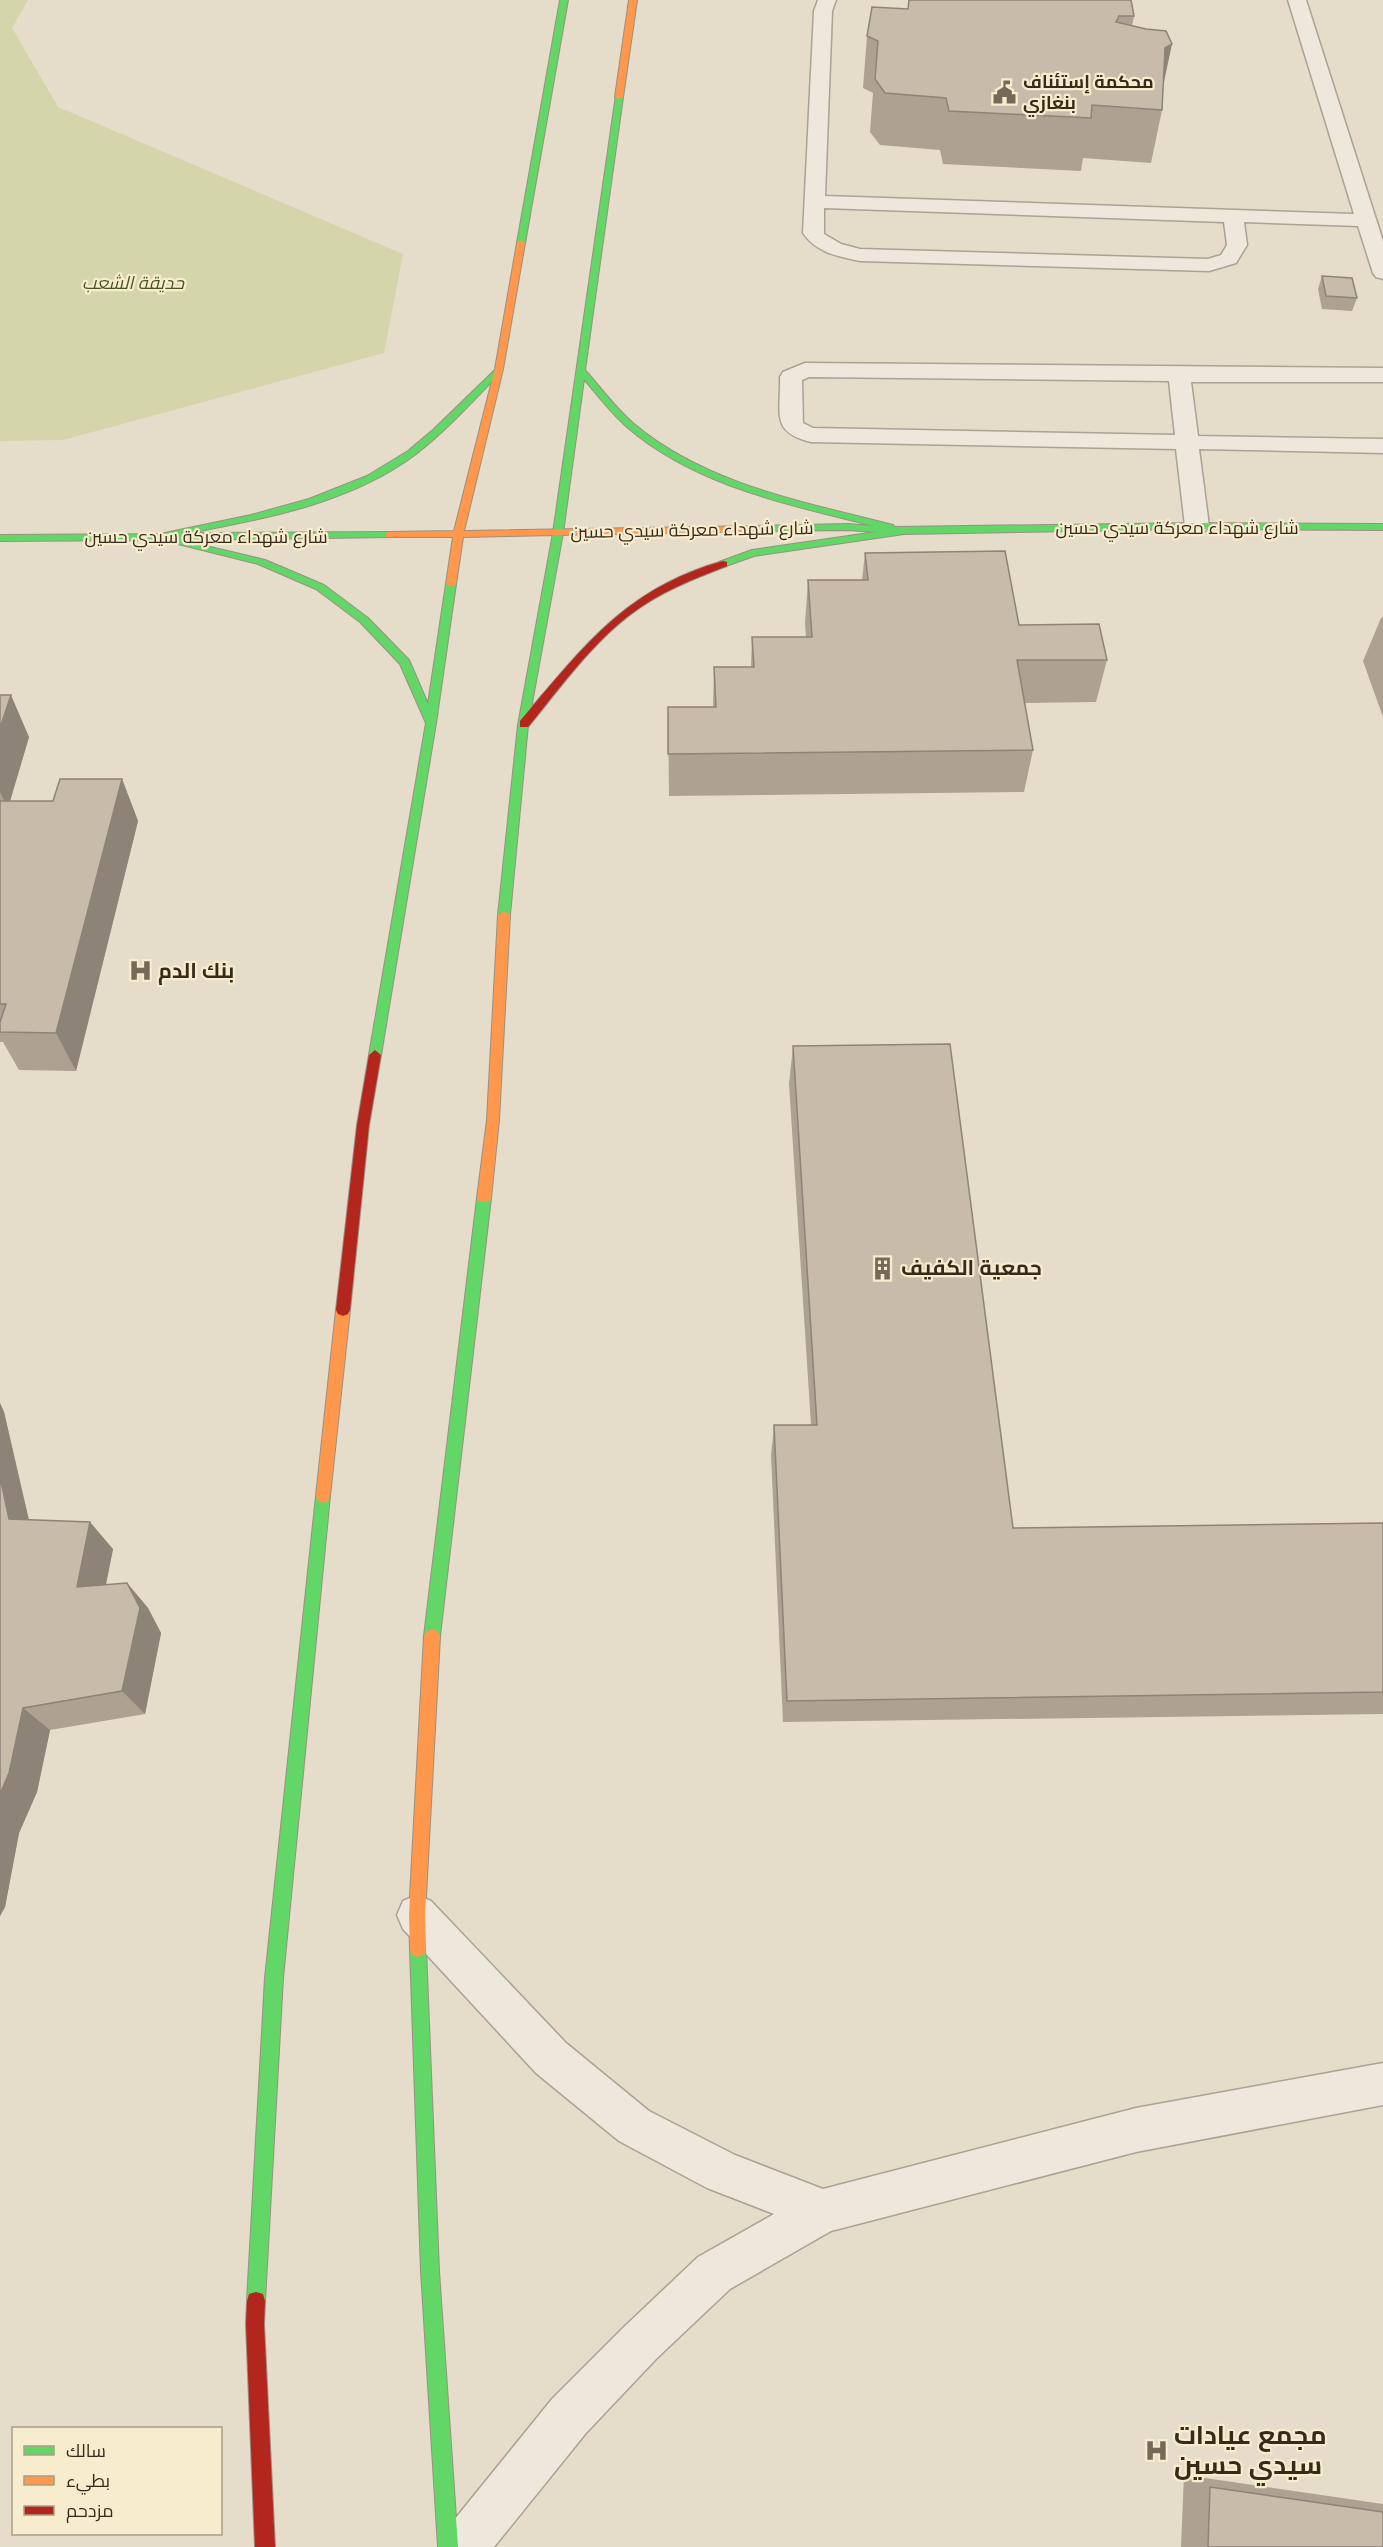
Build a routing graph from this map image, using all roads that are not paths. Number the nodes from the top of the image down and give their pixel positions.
1 (564, 0) edge
2 (633, 0) edge
3 (827, 0) edge
4 (1297, 0) edge
5 (814, 202) junction
6 (1233, 216) junction
7 (1366, 220) junction
8 (1383, 273) edge
9 (499, 369) junction
10 (580, 369) junction
11 (1179, 375) junction
12 (1383, 375) edge
13 (1186, 444) junction
14 (1383, 446) edge
15 (1197, 526) junction
16 (1383, 527) edge
17 (904, 531) junction
18 (558, 533) junction
19 (458, 534) junction
20 (159, 537) junction
21 (0, 538) edge
22 (431, 723) junction
23 (523, 725) junction
24 (417, 1915) junction
25 (1383, 2084) edge
26 (823, 2211) junction
27 (265, 2547) edge
28 (448, 2547) edge
29 (464, 2547) edge

1 - 9 main road
2 - 10 main road
3 - 5 street
4 - 7 street
5 - 6 street
5 - 6 street
6 - 7 street
7 - 8 street
9 - 19 main road
9 - 20 main road
10 - 17 main road
10 - 18 main road
11 - 12 street
11 - 13 street
11 - 13 street
13 - 14 street
13 - 15 street
15 - 16 main road, شارع شهداء معركة سيدي حسين
15 - 17 main road, شارع شهداء معركة سيدي حسين
17 - 18 main road, شارع شهداء معركة سيدي حسين
17 - 23 main road
18 - 19 main road, شارع شهداء معركة سيدي حسين
18 - 23 main road
19 - 20 main road, شارع شهداء معركة سيدي حسين
19 - 22 main road
20 - 21 main road, شارع شهداء معركة سيدي حسين
20 - 22 main road
22 - 27 main road
23 - 24 main road
24 - 26 street
24 - 28 main road
25 - 26 street
26 - 29 street

